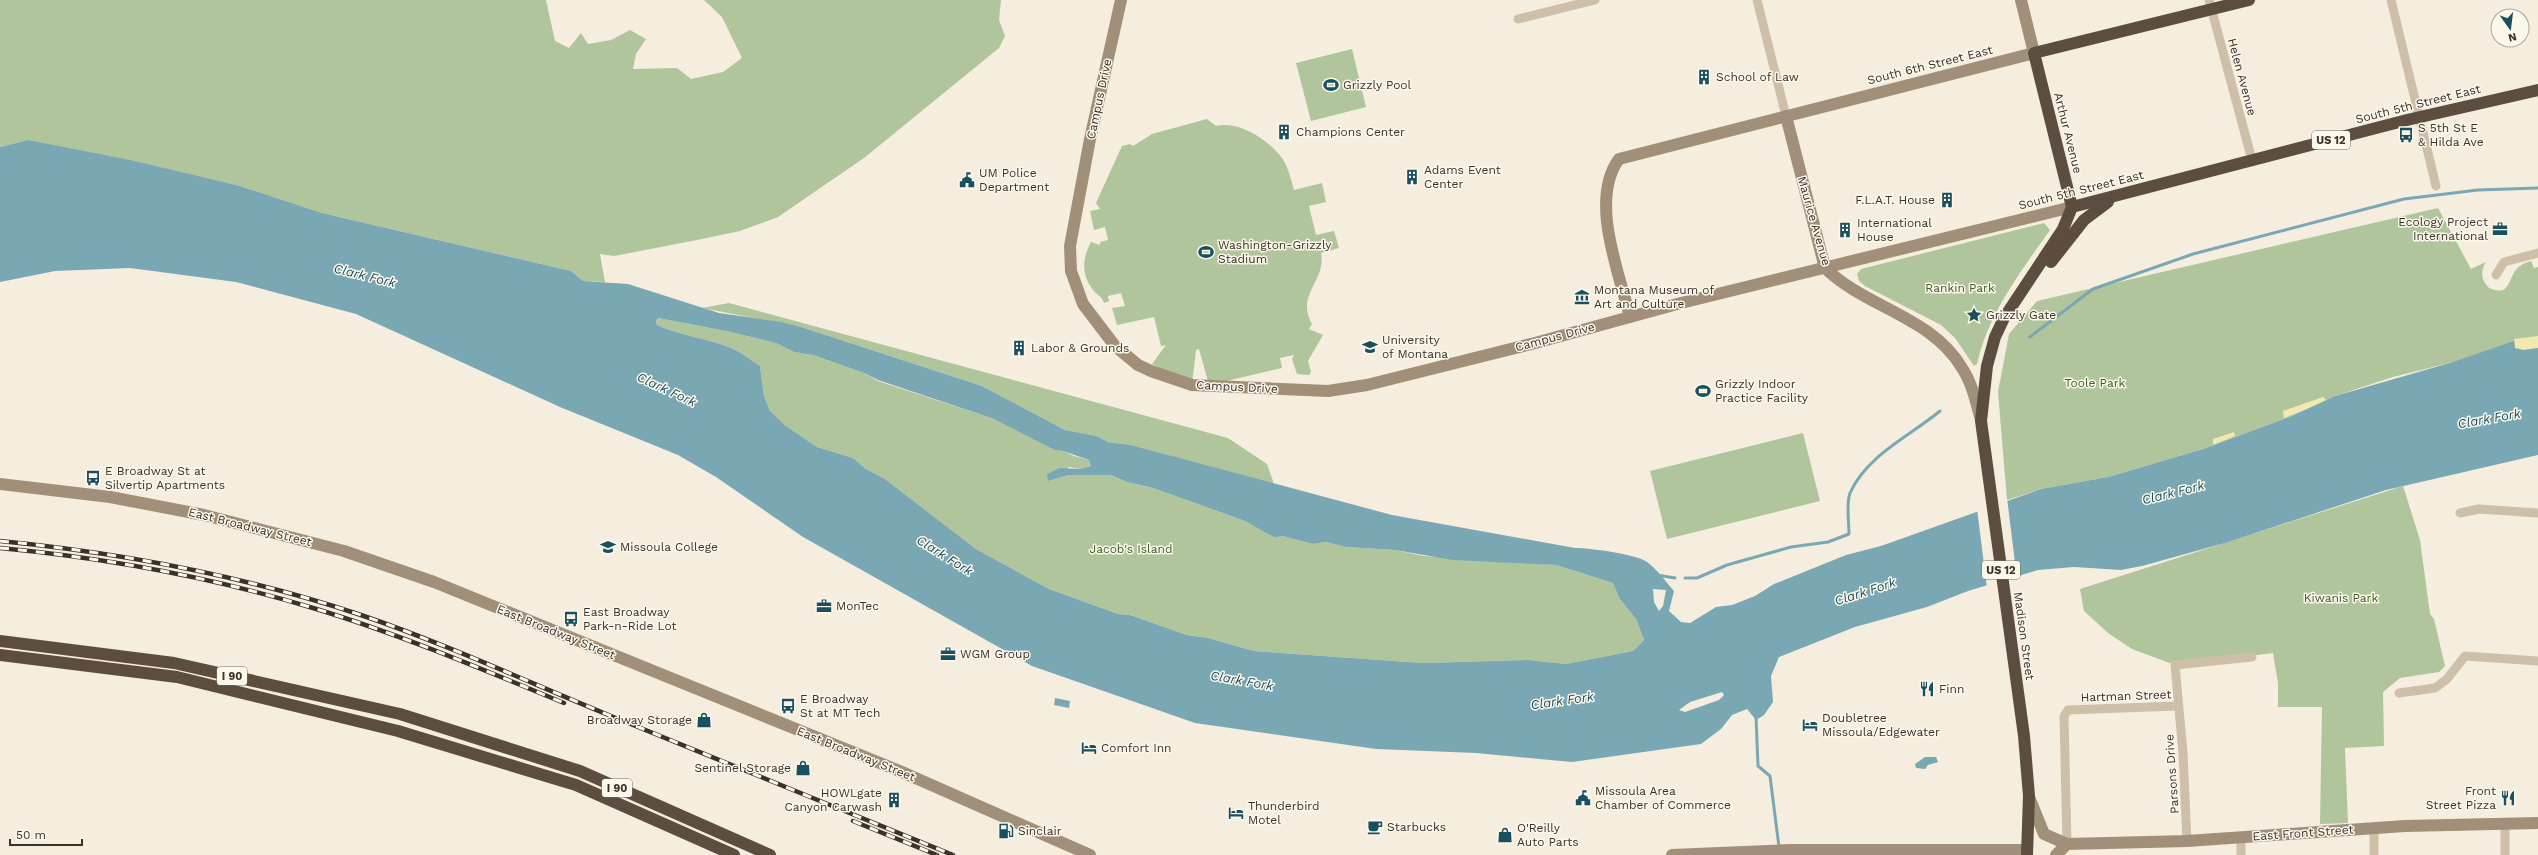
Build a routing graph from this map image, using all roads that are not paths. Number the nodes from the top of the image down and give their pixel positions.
1 (1121, 0) edge
2 (1595, 0) edge
3 (1757, 0) edge
4 (2020, 0) edge
5 (2249, 0) edge
6 (2391, 0) edge
7 (2210, 5) edge
8 (1518, 19) dead end
9 (2034, 53) junction
10 (2538, 90) edge
11 (1786, 116) junction
12 (2419, 118) junction
13 (2252, 160) junction
14 (2436, 186) dead end
15 (2124, 194) junction
16 (2072, 207) junction
17 (2538, 253) edge
18 (1825, 268) junction
19 (2496, 275) dead end
20 (1630, 317) junction
21 (2004, 318) junction
22 (1981, 421) junction
23 (0, 484) edge
24 (2460, 513) dead end
25 (2538, 513) edge
26 (0, 640) edge
27 (0, 655) edge
28 (2252, 657) dead end
29 (2538, 661) edge
30 (2399, 693) dead end
31 (2178, 706) junction
32 (2029, 796) junction
33 (2538, 823) edge
34 (2505, 824) junction
35 (2374, 829) junction
36 (2241, 837) junction
37 (2187, 840) junction
38 (2067, 844) junction
39 (2027, 853) edge
40 (1716, 854) edge
41 (734, 855) edge
42 (770, 855) edge
43 (1090, 855) edge
44 (1672, 855) edge
45 (2056, 855) edge
46 (2241, 855) edge
47 (2374, 855) edge
48 (2505, 855) edge

1 - 20 street, Campus Drive
2 - 8 street
3 - 11 street, Maurice Avenue
4 - 9 street, Arthur Avenue
5 - 7 highway, South 6th Street East
6 - 12 street
7 - 9 highway, South 6th Street East
7 - 13 street, Helen Avenue
9 - 11 street, South 6th Street East
9 - 16 highway, Arthur Avenue
10 - 12 highway, South 5th Street East / US 12
11 - 18 street, Maurice Avenue
11 - 20 street, South 6th Street East
12 - 13 highway, South 5th Street East / US 12
12 - 14 street
13 - 15 highway, South 5th Street East / US 12
15 - 16 highway, South 5th Street East / US 12
15 - 21 highway
16 - 18 street, South 5th Street East
16 - 21 highway, US 12
17 - 19 street
18 - 20 street, South 5th Street East
18 - 22 street, Maurice Avenue / US 12
21 - 22 highway, US 12
22 - 32 highway, Madison Street / US 12
23 - 43 street, East Broadway Street
24 - 25 street
26 - 42 highway, I 90
27 - 41 highway, I 90
28 - 31 street, Hartman Street
29 - 30 street
31 - 37 street, Parsons Drive
31 - 38 street, Hartman Street
32 - 38 street
32 - 39 highway, Madison Street / US 12
33 - 34 street, East Front Street
34 - 35 street, East Front Street
34 - 48 street
35 - 36 street, East Front Street
35 - 47 street
36 - 37 street, East Front Street
36 - 46 street
37 - 38 street, East Front Street
38 - 45 street
39 - 40 street
40 - 44 street

